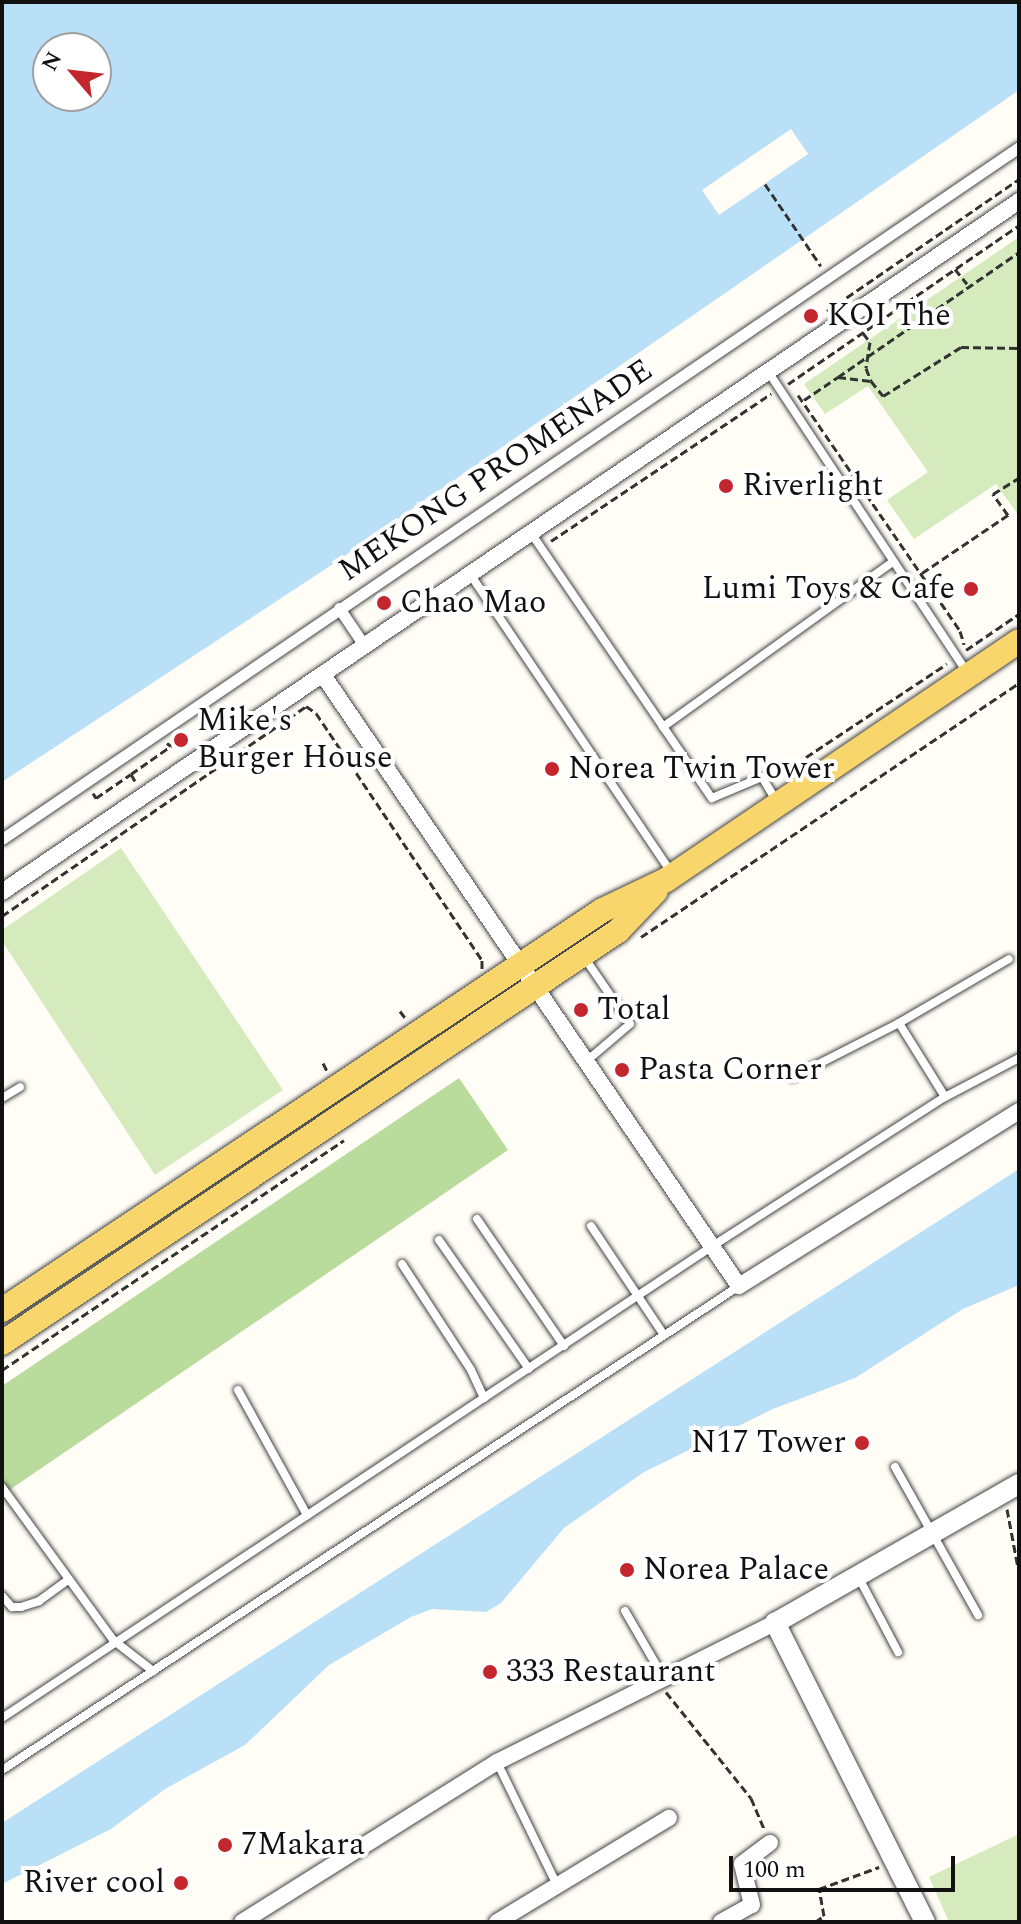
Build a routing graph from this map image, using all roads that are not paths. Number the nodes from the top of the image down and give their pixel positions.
1 (1019, 147) edge
2 (1019, 201) edge
3 (769, 373) junction
4 (531, 532) junction
5 (893, 562) junction
6 (470, 574) junction
7 (339, 608) junction
8 (1019, 641) edge
9 (364, 645) junction
10 (963, 666) junction
11 (323, 675) junction
12 (663, 727) junction
13 (772, 794) junction
14 (2, 839) edge
15 (670, 878) junction
16 (2, 892) edge
17 (582, 955) junction
18 (1009, 959) dead end
19 (518, 966) junction
20 (533, 986) junction
21 (899, 1023) junction
22 (1019, 1058) edge
23 (589, 1059) junction
24 (793, 1077) dead end
25 (20, 1087) dead end
26 (945, 1097) junction
27 (2, 1098) edge
28 (1019, 1111) edge
29 (477, 1219) dead end
30 (591, 1226) dead end
31 (439, 1240) dead end
32 (711, 1247) junction
33 (402, 1264) dead end
34 (739, 1286) junction
35 (641, 1296) junction
36 (2, 1310) edge
37 (664, 1335) junction
38 (2, 1343) edge
39 (564, 1346) junction
40 (529, 1369) junction
41 (238, 1390) dead end
42 (484, 1398) junction
43 (895, 1467) dead end
44 (2, 1487) edge
45 (1011, 1488) edge
46 (307, 1515) junction
47 (934, 1532) junction
48 (859, 1578) junction
49 (69, 1579) junction
50 (2, 1596) edge
51 (625, 1611) dead end
52 (978, 1615) dead end
53 (775, 1623) junction
54 (113, 1640) junction
55 (898, 1652) dead end
56 (153, 1671) junction
57 (659, 1677) junction
58 (2, 1718) edge
59 (497, 1762) junction
60 (2, 1770) edge
61 (669, 1818) dead end
62 (770, 1843) road end
63 (557, 1885) junction
64 (242, 1922) edge
65 (497, 1922) edge
66 (721, 1922) edge
67 (925, 1922) edge

1 - 7 street, MEKONG PROMENADE
2 - 3 street
3 - 4 street
3 - 5 lane
4 - 6 street
4 - 12 lane
5 - 10 lane
5 - 12 lane
6 - 9 street
6 - 15 lane
7 - 9 street
7 - 14 street, MEKONG PROMENADE
8 - 10 main road
9 - 11 street
10 - 13 main road
11 - 16 street
11 - 19 street
12 - 13 lane
13 - 15 main road
15 - 17 main road
15 - 19 main road
17 - 20 main road
17 - 23 lane
18 - 21 lane
19 - 20 street
19 - 36 main road
20 - 23 street
20 - 38 main road
21 - 24 lane
21 - 26 lane
22 - 26 lane
23 - 32 street
25 - 27 lane
26 - 32 lane
28 - 34 street
29 - 39 lane
30 - 35 lane
31 - 40 lane
32 - 34 street
32 - 35 lane
33 - 42 lane
34 - 37 lane
35 - 37 lane
35 - 39 lane
37 - 56 lane
39 - 40 lane
40 - 42 lane
41 - 46 lane
42 - 46 lane
43 - 47 lane
44 - 49 lane
45 - 47 street
46 - 54 lane
47 - 48 street
47 - 52 lane
48 - 53 street
48 - 55 lane
49 - 50 lane
49 - 54 lane
51 - 57 lane
53 - 57 street
53 - 67 street
54 - 56 lane
54 - 58 lane
56 - 60 lane
57 - 59 street
59 - 63 lane
59 - 64 street
61 - 63 street
62 - 66 street
63 - 65 street

